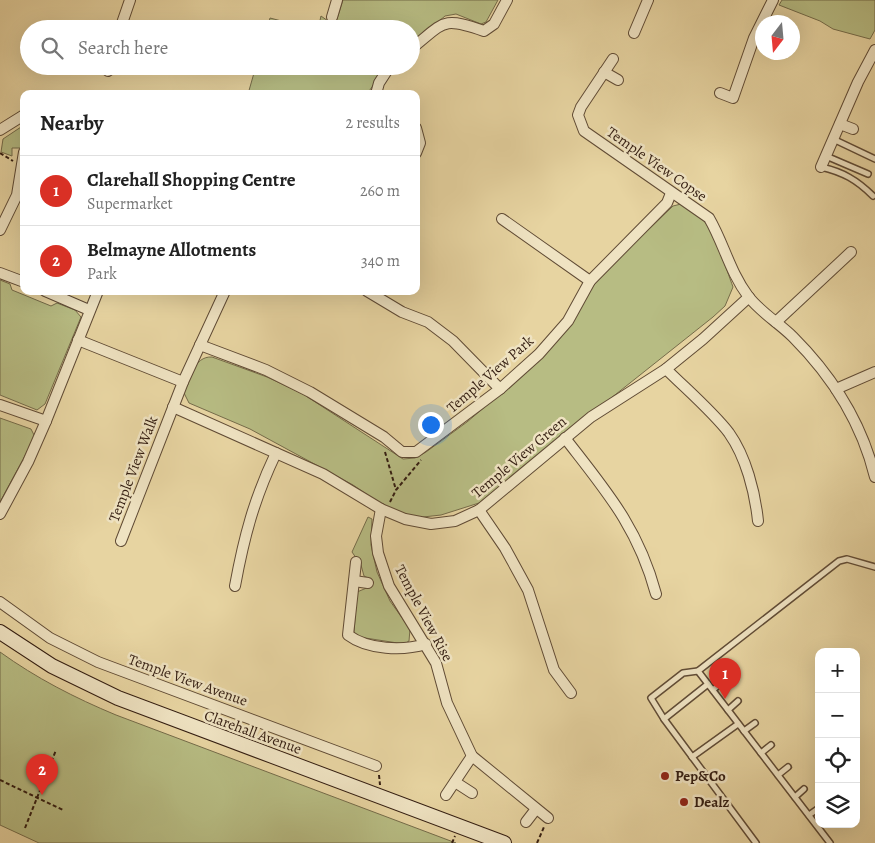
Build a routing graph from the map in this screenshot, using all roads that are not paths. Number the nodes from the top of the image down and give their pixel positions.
1 (130, 0) edge
2 (337, 0) edge
3 (507, 0) edge
4 (648, 0) edge
5 (773, 0) edge
6 (332, 17) dead end
7 (123, 20) edge
8 (634, 33) dead end
9 (420, 42) edge
10 (875, 50) edge
11 (613, 59) dead end
12 (872, 67) edge
13 (604, 72) junction
14 (384, 75) edge
15 (618, 80) dead end
16 (377, 90) edge
17 (720, 93) dead end
18 (20, 118) edge
19 (840, 124) junction
20 (854, 129) dead end
21 (0, 130) edge
22 (833, 139) junction
23 (826, 156) junction
24 (875, 159) edge
25 (821, 167) joint
26 (868, 174) dead end
27 (20, 176) edge
28 (672, 193) junction
29 (873, 196) dead end
30 (502, 219) dead end
31 (0, 230) edge
32 (851, 252) dead end
33 (0, 273) edge
34 (20, 280) edge
35 (590, 281) junction
36 (54, 295) edge
37 (96, 295) edge
38 (223, 295) edge
39 (374, 295) edge
40 (749, 297) junction
41 (89, 310) junction
42 (776, 322) junction
43 (78, 340) junction
44 (200, 345) junction
45 (666, 369) junction
46 (875, 372) edge
47 (183, 382) junction
48 (836, 388) junction
49 (500, 389) junction
50 (0, 405) edge
51 (173, 407) junction
52 (46, 421) junction
53 (565, 438) junction
54 (276, 453) junction
55 (875, 477) edge
56 (381, 509) junction
57 (479, 510) junction
58 (0, 514) edge
59 (758, 521) dead end
60 (121, 541) dead end
61 (356, 562) dead end
62 (875, 567) edge
63 (354, 581) junction
64 (368, 583) dead end
65 (235, 586) dead end
66 (656, 594) dead end
67 (0, 602) edge
68 (0, 632) edge
69 (426, 644) junction
70 (698, 671) junction
71 (724, 681) dead end
72 (708, 684) junction
73 (712, 690) junction
74 (571, 693) dead end
75 (738, 701) dead end
76 (728, 710) junction
77 (664, 719) junction
78 (755, 723) dead end
79 (738, 724) junction
80 (744, 731) junction
81 (771, 745) dead end
82 (761, 753) junction
83 (472, 756) junction
84 (692, 757) junction
85 (376, 766) road end
86 (788, 767) dead end
87 (778, 775) junction
88 (455, 782) junction
89 (804, 789) dead end
90 (472, 793) dead end
91 (446, 795) dead end
92 (795, 797) junction
93 (536, 809) junction
94 (815, 811) edge
95 (809, 815) junction
96 (548, 818) road end
97 (526, 822) dead end
98 (504, 843) edge
99 (756, 843) edge
100 (830, 843) edge

1 - 7 street
2 - 6 street
3 - 9 street
4 - 8 street
5 - 17 street
10 - 12 street
11 - 13 street, Temple View Copse
12 - 19 street
13 - 15 street
13 - 28 street, Temple View Copse
14 - 16 street
18 - 21 street
19 - 20 street
19 - 22 street
22 - 23 street
22 - 24 lane
23 - 25 street
23 - 26 lane
25 - 29 lane
27 - 31 street
28 - 35 street, Temple View Park
28 - 40 street, Temple View Copse
30 - 35 street
32 - 42 street
33 - 34 street
35 - 49 street, Temple View Park
36 - 41 street
37 - 41 street
38 - 44 street, Temple View Walk
39 - 49 street
40 - 42 street, Temple View Copse
40 - 45 street, Temple View Green
41 - 43 street
42 - 48 street, Temple View Copse
43 - 47 street
43 - 52 street
44 - 47 street, Temple View Walk
44 - 49 street, Temple View Park
45 - 53 street, Temple View Green
45 - 59 street
46 - 48 street
47 - 51 street, Temple View Walk
48 - 55 street, Temple View Copse
50 - 52 street
51 - 54 street, Temple View Green
51 - 60 street, Temple View Walk
52 - 58 street
53 - 57 street, Temple View Green
53 - 66 street
54 - 56 street, Temple View Green
54 - 65 street
56 - 57 street, Temple View Green
56 - 69 street, Temple View Rise
57 - 74 street
61 - 63 street
62 - 70 lane
63 - 64 street
63 - 69 street
67 - 85 street, Temple View Avenue
68 - 98 main road, Clarehall Avenue
69 - 83 street, Temple View Rise
70 - 72 lane
70 - 77 lane
71 - 73 lane
72 - 73 lane
72 - 77 lane
73 - 76 lane
75 - 76 lane
76 - 79 lane
77 - 84 lane
78 - 80 lane
79 - 80 lane
79 - 84 lane
80 - 82 lane
81 - 82 lane
82 - 87 lane
83 - 88 street
83 - 93 street, Temple View Rise
84 - 99 lane
86 - 87 lane
87 - 92 lane
88 - 90 street
88 - 91 street
89 - 92 lane
92 - 95 lane
93 - 96 street, Temple View Rise
93 - 97 street
94 - 95 lane
95 - 100 lane

